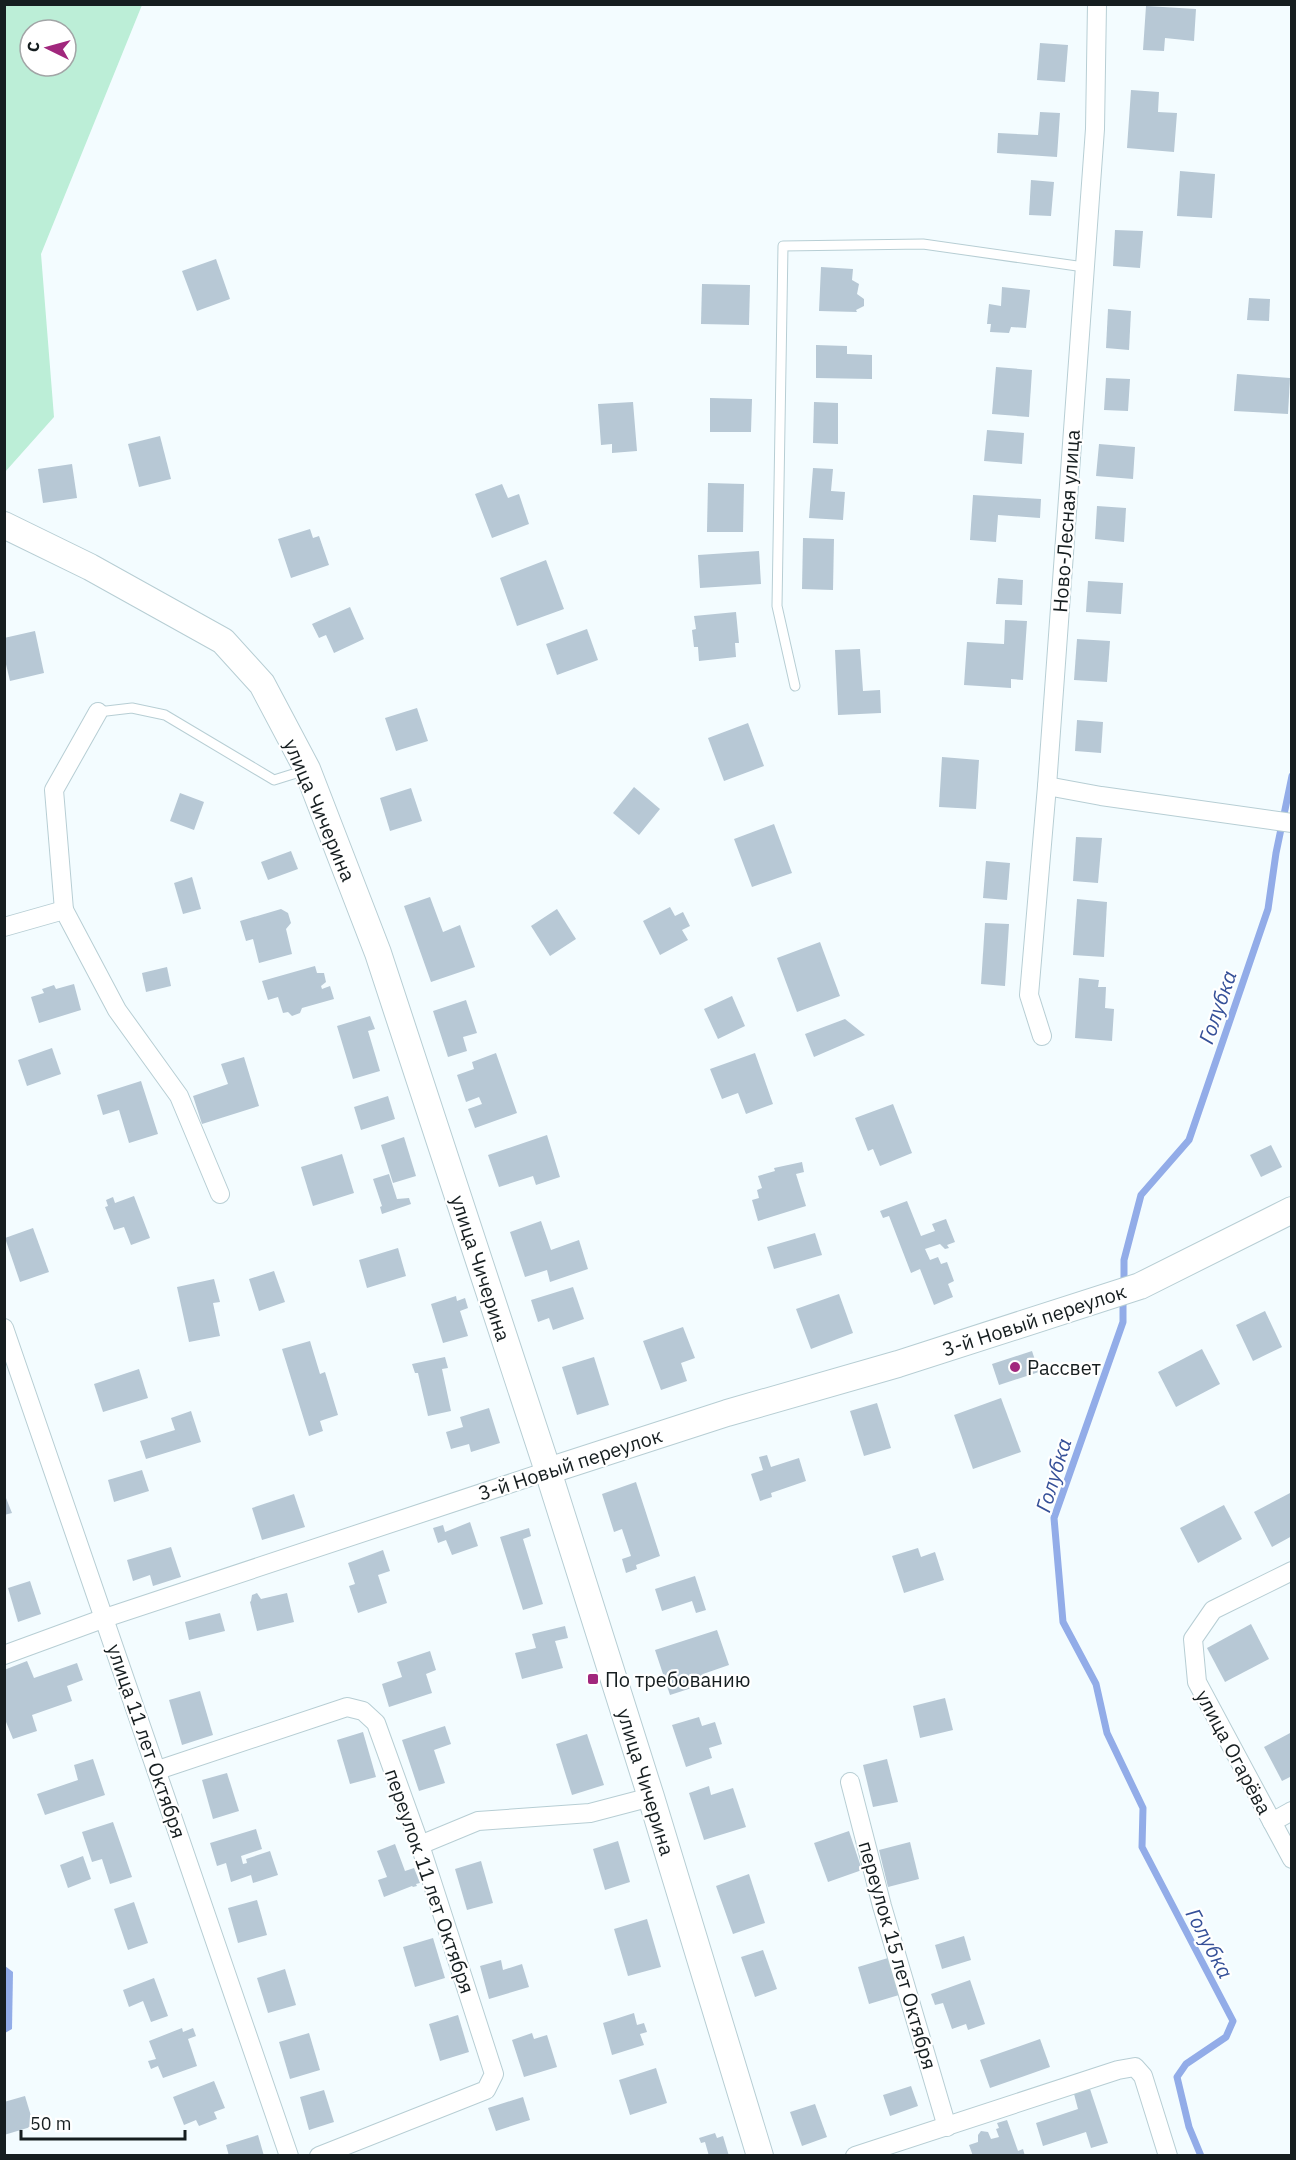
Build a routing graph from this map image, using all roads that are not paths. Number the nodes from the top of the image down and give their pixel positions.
1 (1097, 4) edge
2 (1084, 267) junction
3 (4, 525) edge
4 (795, 686) dead end
5 (98, 712) joint
6 (308, 769) junction
7 (1047, 786) junction
8 (1292, 823) edge
9 (64, 910) junction
10 (4, 927) edge
11 (1042, 1036) dead end
12 (220, 1194) dead end
13 (1292, 1210) edge
14 (4, 1328) edge
15 (548, 1471) junction
16 (1292, 1571) edge
17 (105, 1618) junction
18 (4, 1655) edge
19 (158, 1770) junction
20 (850, 1782) dead end
21 (651, 1797) junction
22 (1292, 1811) edge
23 (1272, 1822) junction
24 (420, 1845) junction
25 (1292, 1859) edge
26 (946, 2127) junction
27 (289, 2156) edge
28 (320, 2156) edge
29 (760, 2156) edge
30 (855, 2156) edge
31 (1168, 2156) edge

1 - 2 street, Ново-Лесная улица
2 - 4 lane
2 - 7 street, Ново-Лесная улица
3 - 6 street, улица Чичерина
5 - 6 lane
5 - 9 street
6 - 15 street, улица Чичерина
7 - 8 street
7 - 11 street, Ново-Лесная улица
9 - 10 street
9 - 12 street
13 - 15 street, 3-й Новый переулок
14 - 17 street, улица 11 лет Октября
15 - 17 street, 3-й Новый переулок
15 - 21 street, улица Чичерина
16 - 23 street, улица Огарёва
17 - 18 street, 3-й Новый переулок
17 - 19 street, улица 11 лет Октября
19 - 24 street, переулок 11 лет Октября
19 - 27 street, улица 11 лет Октября
20 - 26 street, переулок 15 лет Октября
21 - 24 street
21 - 29 street, улица Чичерина
22 - 23 street
23 - 25 street, улица Огарёва
24 - 28 street, переулок 11 лет Октября
26 - 30 street
26 - 31 street

